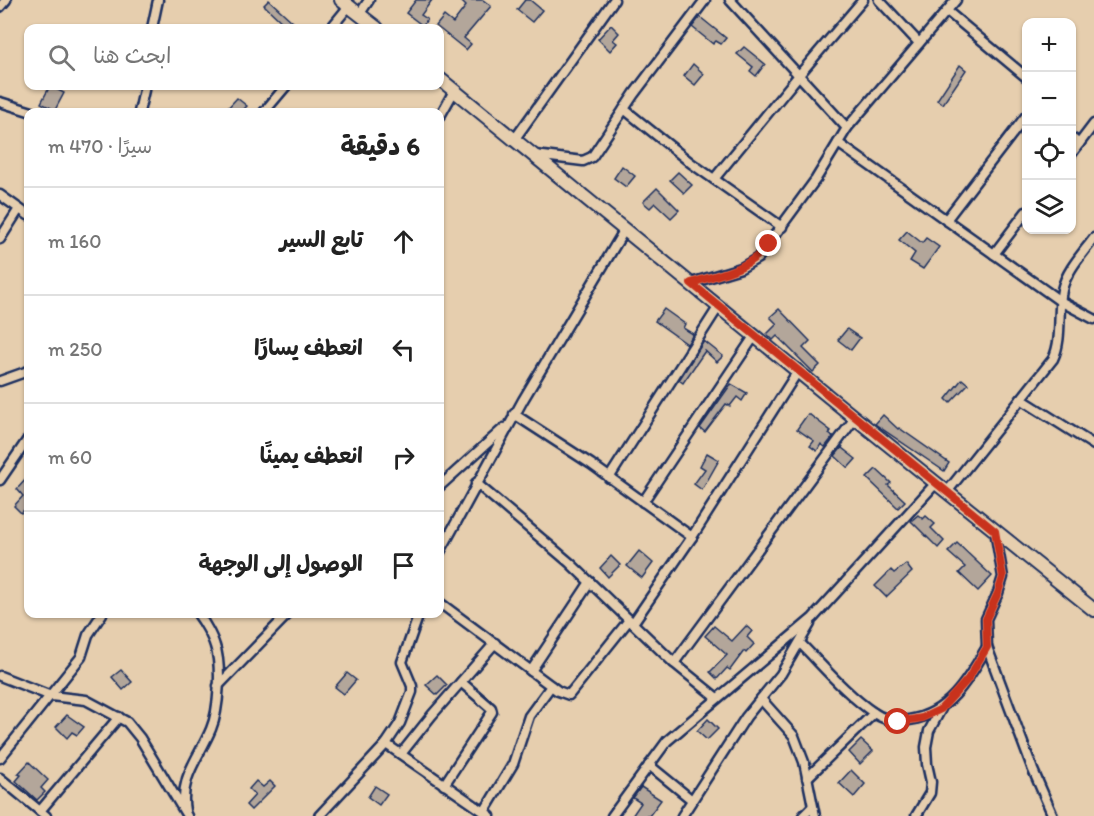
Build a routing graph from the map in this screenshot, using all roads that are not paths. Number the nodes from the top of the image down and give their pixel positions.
1 (6, 0) edge
2 (158, 0) edge
3 (369, 0) edge
4 (614, 0) edge
5 (705, 0) edge
6 (730, 0) edge
7 (863, 0) edge
8 (879, 0) edge
9 (956, 0) edge
10 (345, 3) edge
11 (0, 7) edge
12 (947, 11) junction
13 (359, 15) junction
14 (153, 24) edge
15 (333, 24) edge
16 (371, 24) edge
17 (919, 43) junction
18 (1022, 74) edge
19 (799, 75) junction
20 (444, 82) edge
21 (144, 90) edge
22 (283, 90) edge
23 (454, 91) junction
24 (0, 102) edge
25 (140, 108) edge
26 (267, 108) edge
27 (444, 109) edge
28 (24, 110) edge
29 (624, 110) junction
30 (1022, 121) edge
31 (1094, 124) edge
32 (848, 128) junction
33 (514, 140) junction
34 (1076, 140) edge
35 (838, 142) junction
36 (531, 154) junction
37 (714, 179) junction
38 (0, 195) edge
39 (19, 209) junction
40 (24, 212) edge
41 (1022, 217) edge
42 (946, 220) junction
43 (782, 227) junction
44 (625, 229) junction
45 (1094, 238) edge
46 (0, 239) edge
47 (994, 254) junction
48 (691, 283) junction
49 (1060, 302) junction
50 (719, 306) junction
51 (1094, 319) edge
52 (755, 335) junction
53 (798, 371) junction
54 (24, 372) edge
55 (0, 381) edge
56 (1021, 399) junction
57 (514, 414) junction
58 (855, 418) junction
59 (509, 424) junction
60 (24, 445) edge
61 (1094, 445) edge
62 (609, 477) junction
63 (0, 480) edge
64 (444, 482) edge
65 (476, 483) junction
66 (936, 483) junction
67 (948, 492) junction
68 (643, 502) junction
69 (995, 531) junction
70 (692, 537) junction
71 (444, 544) edge
72 (590, 582) junction
73 (444, 606) edge
74 (1094, 610) edge
75 (99, 618) edge
76 (200, 618) edge
77 (284, 618) edge
78 (418, 618) edge
79 (813, 618) junction
80 (631, 621) junction
81 (495, 643) junction
82 (800, 643) junction
83 (987, 647) junction
84 (674, 663) junction
85 (531, 670) junction
86 (0, 676) edge
87 (461, 682) junction
88 (218, 686) junction
89 (551, 686) junction
90 (51, 696) junction
91 (717, 698) junction
92 (761, 699) junction
93 (941, 709) junction
94 (874, 713) junction
95 (119, 717) junction
96 (386, 744) junction
97 (400, 754) junction
98 (0, 758) edge
99 (649, 765) junction
100 (0, 778) edge
101 (807, 778) junction
102 (444, 785) junction
103 (692, 800) junction
104 (812, 807) junction
105 (43, 813) edge
106 (487, 814) edge
107 (186, 815) edge
108 (320, 816) edge
109 (612, 816) edge
110 (682, 816) edge
111 (803, 816) edge
112 (815, 816) edge
113 (916, 816) edge
114 (1053, 816) edge

1 - 11 street
2 - 14 street
3 - 13 street
4 - 33 street
5 - 29 street
6 - 19 street
7 - 19 street
8 - 17 street
9 - 12 street
10 - 13 street
10 - 15 street
12 - 17 street
12 - 18 street
13 - 16 street
17 - 32 street
19 - 32 street
19 - 37 street
20 - 23 street
21 - 25 street
22 - 26 street
23 - 27 street
23 - 33 street
24 - 28 street
29 - 36 street
29 - 37 street
30 - 42 street
31 - 34 street
32 - 35 street
33 - 36 street
35 - 42 street
35 - 43 street
36 - 44 street
37 - 43 street
38 - 39 street
39 - 40 street
39 - 46 street
41 - 47 street
42 - 47 street
43 - 48 street
44 - 48 street
44 - 57 street
45 - 49 street
47 - 49 street
48 - 50 street
49 - 51 street
49 - 56 street
50 - 52 street
50 - 62 street
52 - 53 street
52 - 68 street
53 - 58 street
53 - 70 street
54 - 55 street
56 - 61 street
56 - 67 street
57 - 59 street
57 - 62 street
58 - 66 street
58 - 84 street
59 - 64 street
59 - 65 street
60 - 63 street
62 - 68 street
65 - 71 street
65 - 72 street
66 - 67 street
66 - 79 street
67 - 69 street
68 - 70 street
69 - 74 street
69 - 83 street
70 - 80 street
72 - 80 street
72 - 85 street
73 - 81 street
75 - 90 street
76 - 88 street
77 - 88 street
78 - 96 street
79 - 82 street
79 - 91 street
80 - 84 street
80 - 89 street
81 - 85 street
81 - 87 street
82 - 92 street
82 - 94 street
83 - 93 street
83 - 114 street
84 - 91 street
85 - 89 street
86 - 90 street
87 - 97 street
87 - 102 street
88 - 107 street
89 - 106 street
90 - 95 street
90 - 98 street
91 - 99 street
92 - 101 street
92 - 103 street
93 - 94 street
93 - 113 street
94 - 101 street
95 - 105 street
95 - 107 street
96 - 97 street
96 - 108 street
97 - 102 street
99 - 103 street
99 - 109 street
100 - 105 street
101 - 104 street
102 - 106 street
103 - 110 street
104 - 111 street
104 - 112 street

